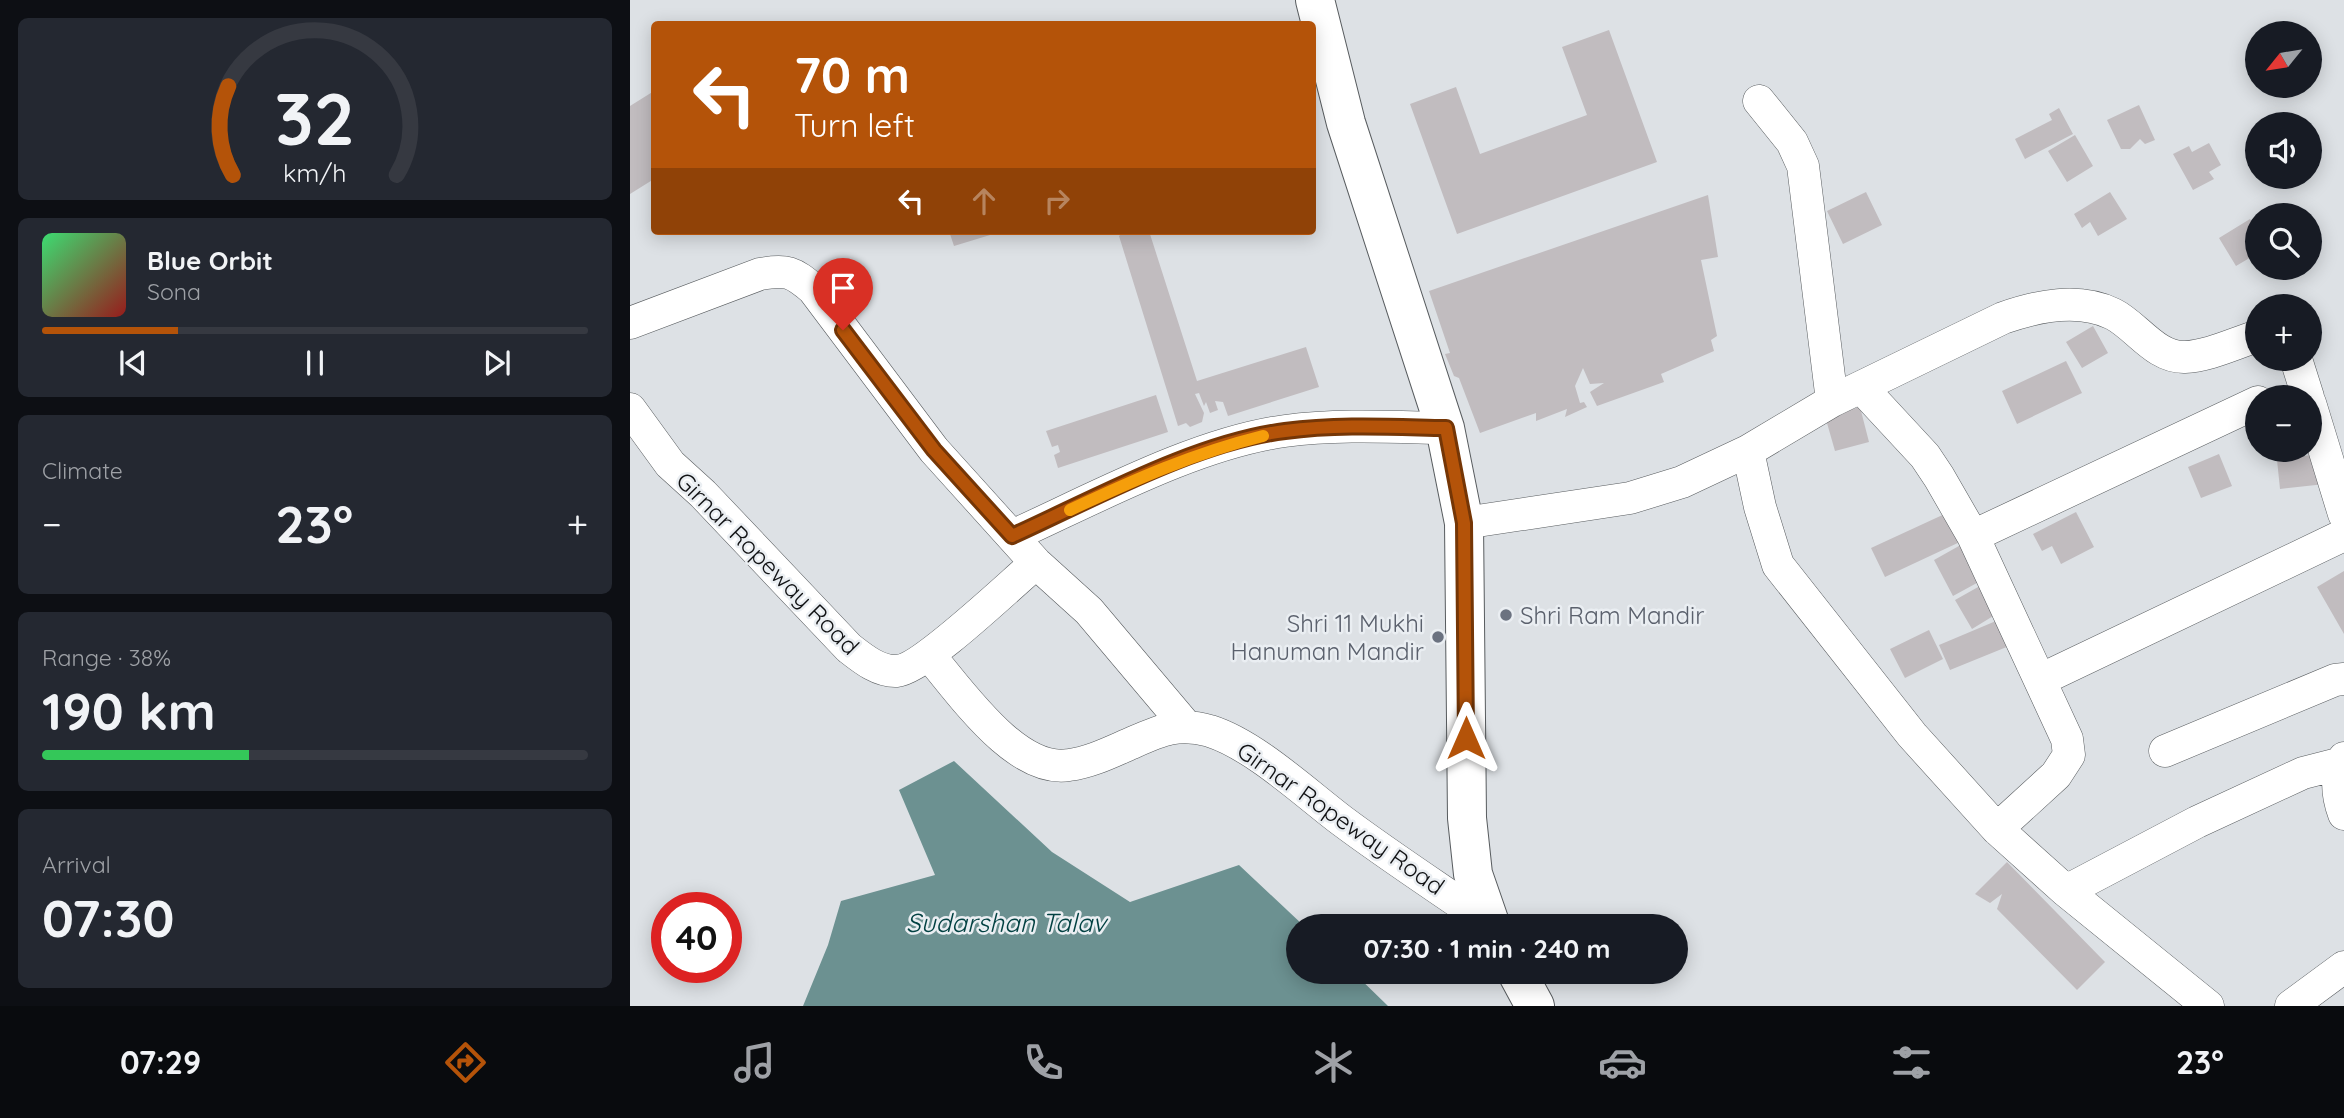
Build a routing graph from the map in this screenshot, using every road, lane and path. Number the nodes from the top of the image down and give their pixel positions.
1 (1315, 0) edge
2 (1759, 102) dead end
3 (630, 323) edge
4 (2245, 340) edge
5 (1861, 387) junction
6 (1832, 401) junction
7 (2245, 408) edge
8 (630, 409) edge
9 (1446, 428) junction
10 (2322, 443) edge
11 (1748, 451) junction
12 (2344, 514) edge
13 (1464, 523) junction
14 (2344, 535) edge
15 (1012, 536) junction
16 (1973, 536) junction
17 (1037, 563) junction
18 (929, 655) junction
19 (2344, 679) edge
20 (2040, 680) junction
21 (1186, 726) junction
22 (2165, 751) dead end
23 (2343, 761) edge
24 (2344, 814) edge
25 (1997, 829) junction
26 (2066, 891) junction
27 (1476, 914) edge
28 (1487, 914) edge
29 (2344, 967) edge
30 (1523, 984) edge
31 (1535, 1006) edge
32 (2208, 1006) edge
33 (2291, 1006) edge

1 - 9 street
2 - 6 street
3 - 15 street
4 - 5 street
5 - 6 street
5 - 16 street
6 - 11 street
7 - 16 street
8 - 18 street, Girnar Ropeway Road
9 - 13 street
9 - 15 street
10 - 12 street
11 - 13 street
11 - 25 street
13 - 28 street
14 - 20 street
15 - 17 street
16 - 20 street
17 - 18 street, Girnar Ropeway Road
17 - 21 street
18 - 21 street, Girnar Ropeway Road
19 - 22 street
20 - 25 street
21 - 27 street, Girnar Ropeway Road
23 - 24 street
23 - 26 street
25 - 26 street
26 - 32 street
29 - 33 street
30 - 31 street

